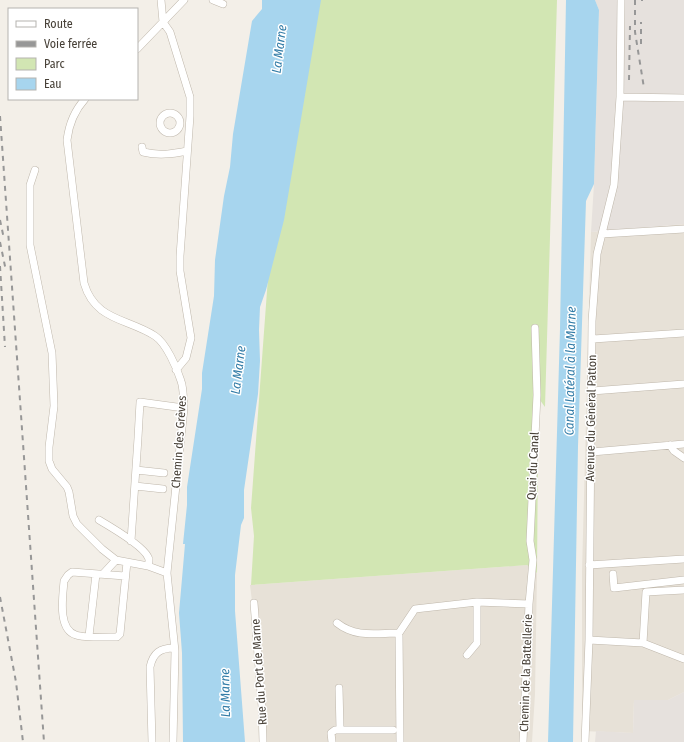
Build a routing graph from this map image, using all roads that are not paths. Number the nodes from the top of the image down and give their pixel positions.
1 (161, 0) edge
2 (184, 0) edge
3 (213, 0) edge
4 (621, 0) edge
5 (223, 4) dead end
6 (163, 22) junction
7 (138, 48) edge
8 (620, 97) junction
9 (684, 98) edge
10 (84, 100) edge
11 (178, 128) dead end
12 (189, 132) junction
13 (142, 147) dead end
14 (188, 151) junction
15 (35, 170) dead end
16 (684, 229) edge
17 (602, 234) junction
18 (535, 328) dead end
19 (684, 333) edge
20 (592, 339) junction
21 (176, 370) junction
22 (684, 384) edge
23 (592, 391) junction
24 (184, 408) junction
25 (684, 444) edge
26 (670, 445) junction
27 (592, 452) junction
28 (684, 458) edge
29 (136, 470) junction
30 (164, 474) dead end
31 (135, 486) junction
32 (162, 489) dead end
33 (99, 520) dead end
34 (131, 541) junction
35 (684, 559) edge
36 (116, 560) junction
37 (127, 562) junction
38 (589, 565) junction
39 (148, 566) junction
40 (167, 573) junction
41 (99, 574) junction
42 (613, 574) dead end
43 (125, 576) junction
44 (684, 580) edge
45 (684, 590) edge
46 (476, 602) junction
47 (254, 603) dead end
48 (529, 604) junction
49 (337, 622) dead end
50 (399, 633) junction
51 (88, 636) junction
52 (589, 640) junction
53 (643, 643) junction
54 (174, 648) junction
55 (467, 655) dead end
56 (684, 659) edge
57 (338, 688) dead end
58 (340, 730) junction
59 (393, 730) dead end
60 (524, 730) junction
61 (152, 742) edge
62 (173, 742) edge
63 (263, 742) edge
64 (332, 742) edge
65 (400, 742) edge
66 (520, 742) edge
67 (523, 742) edge
68 (585, 742) edge

1 - 6 street
2 - 6 street
3 - 5 street
4 - 8 street, Avenue du Général Patton
6 - 7 street
6 - 12 street
8 - 9 street
8 - 17 street, Avenue du Général Patton
10 - 21 street, Chemin des Grèves
11 - 12 street
12 - 14 street
13 - 14 street
14 - 21 street
15 - 36 street
16 - 17 street
17 - 20 street, Avenue du Général Patton
18 - 48 street, Quai du Canal
19 - 20 street
20 - 23 street, Avenue du Général Patton
21 - 24 street, Chemin des Grèves
22 - 23 street
23 - 27 street, Avenue du Général Patton
24 - 29 street
24 - 40 street, Chemin des Grèves
25 - 26 street
26 - 27 street
26 - 28 street
27 - 38 street, Avenue du Général Patton
29 - 30 street
29 - 31 street
31 - 32 street
31 - 34 street
33 - 34 street
34 - 39 street
35 - 38 street
36 - 37 street
36 - 41 street
37 - 39 street
37 - 43 street
38 - 52 street, Avenue du Général Patton
39 - 40 street
40 - 54 street, Chemin des Grèves
41 - 43 street
41 - 51 street
41 - 51 street
42 - 44 street
43 - 51 street
45 - 53 street
46 - 48 street
46 - 50 street
46 - 55 street
47 - 63 street, Rue du Port de Marne
48 - 60 street, Chemin de la Battellerie
49 - 50 street
50 - 65 street
52 - 53 street
52 - 68 street, Avenue du Général Patton
53 - 56 street
54 - 61 street
54 - 62 street, Chemin des Grèves
57 - 58 street
58 - 59 street
58 - 64 street
60 - 66 street
60 - 67 street, Chemin de la Battellerie

